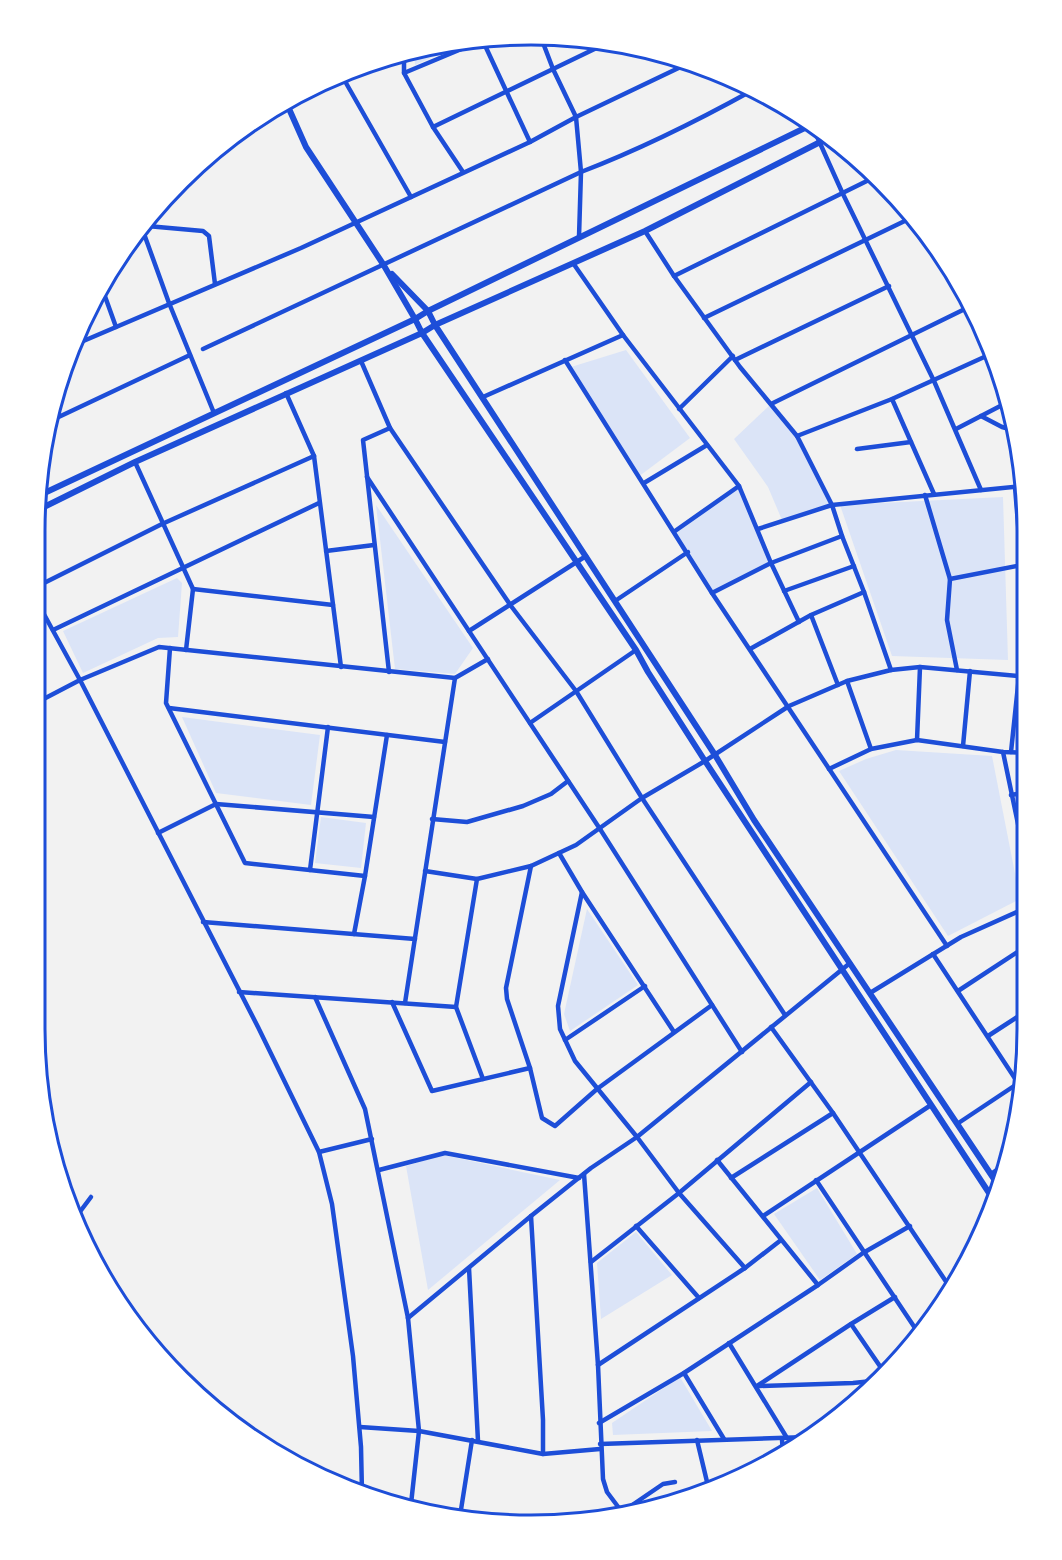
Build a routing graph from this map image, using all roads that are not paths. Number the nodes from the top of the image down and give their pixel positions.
1 (544, 45) edge
2 (486, 47) edge
3 (594, 49) edge
4 (458, 51) edge
5 (404, 62) edge
6 (678, 68) edge
7 (553, 69) junction
8 (404, 73) junction
9 (346, 82) edge
10 (506, 92) junction
11 (745, 94) edge
12 (289, 109) edge
13 (576, 117) junction
14 (433, 127) junction
15 (802, 128) edge
16 (817, 138) edge
17 (822, 141) edge
18 (530, 142) junction
19 (819, 143) junction
20 (463, 172) junction
21 (580, 172) junction
22 (867, 180) edge
23 (842, 192) junction
24 (411, 197) junction
25 (905, 221) edge
26 (355, 223) junction
27 (152, 227) edge
28 (645, 231) junction
29 (145, 235) edge
30 (579, 237) junction
31 (865, 240) junction
32 (573, 263) junction
33 (383, 264) junction
34 (674, 276) junction
35 (215, 284) junction
36 (889, 286) junction
37 (105, 297) edge
38 (170, 303) junction
39 (964, 310) edge
40 (428, 311) junction
41 (704, 318) junction
42 (415, 319) junction
43 (435, 325) junction
44 (116, 327) junction
45 (422, 333) junction
46 (623, 335) junction
47 (911, 335) junction
48 (84, 341) edge
49 (203, 349) dead end
50 (190, 355) junction
51 (984, 356) edge
52 (734, 358) junction
53 (564, 360) junction
54 (361, 361) junction
55 (934, 381) junction
56 (286, 393) junction
57 (483, 397) junction
58 (892, 399) junction
59 (771, 404) junction
60 (1000, 406) edge
61 (679, 410) junction
62 (214, 413) junction
63 (980, 416) junction
64 (59, 417) edge
65 (390, 428) junction
66 (1006, 428) edge
67 (956, 429) junction
68 (797, 436) junction
69 (911, 442) junction
70 (707, 445) junction
71 (857, 449) dead end
72 (314, 456) junction
73 (135, 462) junction
74 (367, 477) junction
75 (644, 483) junction
76 (739, 486) junction
77 (1015, 487) edge
78 (981, 490) junction
79 (47, 491) edge
80 (934, 494) junction
81 (925, 495) junction
82 (319, 503) junction
83 (832, 505) junction
84 (46, 506) edge
85 (162, 524) junction
86 (758, 529) junction
87 (675, 531) junction
88 (842, 536) junction
89 (374, 545) junction
90 (326, 551) junction
91 (688, 552) junction
92 (586, 556) junction
93 (577, 562) junction
94 (771, 563) junction
95 (854, 566) junction
96 (1017, 566) edge
97 (182, 568) junction
98 (950, 579) junction
99 (45, 582) edge
100 (193, 589) junction
101 (784, 591) junction
102 (864, 592) junction
103 (712, 593) junction
104 (615, 601) junction
105 (333, 605) junction
106 (511, 606) junction
107 (811, 615) junction
108 (45, 616) edge
109 (799, 622) junction
110 (53, 630) junction
111 (469, 631) junction
112 (170, 648) junction
113 (750, 649) junction
114 (186, 650) junction
115 (636, 650) junction
116 (488, 659) junction
117 (341, 667) junction
118 (920, 667) junction
119 (891, 670) junction
120 (957, 670) junction
121 (970, 671) junction
122 (389, 672) junction
123 (1017, 676) edge
124 (455, 678) junction
125 (80, 680) junction
126 (847, 681) junction
127 (838, 685) junction
128 (576, 691) junction
129 (1017, 695) edge
130 (45, 698) edge
131 (789, 706) junction
132 (169, 708) junction
133 (530, 723) junction
134 (328, 727) junction
135 (387, 735) junction
136 (917, 741) junction
137 (445, 742) junction
138 (963, 746) junction
139 (871, 749) junction
140 (1003, 752) junction
141 (1011, 752) junction
142 (1017, 752) edge
143 (715, 755) junction
144 (705, 761) junction
145 (829, 769) junction
146 (568, 781) junction
147 (1017, 794) edge
148 (1011, 795) junction
149 (642, 798) junction
150 (216, 804) junction
151 (317, 812) junction
152 (1017, 816) edge
153 (374, 817) junction
154 (432, 819) junction
155 (600, 830) junction
156 (158, 833) junction
157 (559, 853) junction
158 (531, 866) junction
159 (310, 870) junction
160 (425, 872) junction
161 (365, 876) junction
162 (477, 879) junction
163 (582, 892) junction
164 (1017, 912) edge
165 (203, 922) junction
166 (354, 934) junction
167 (415, 939) junction
168 (946, 946) junction
169 (1017, 952) edge
170 (933, 954) junction
171 (850, 963) junction
172 (842, 969) junction
173 (645, 986) junction
174 (958, 991) junction
175 (239, 992) junction
176 (870, 993) junction
177 (315, 997) junction
178 (392, 1002) junction
179 (405, 1003) junction
180 (712, 1005) junction
181 (456, 1007) junction
182 (785, 1015) junction
183 (1017, 1017) edge
184 (771, 1027) junction
185 (674, 1032) junction
186 (988, 1036) junction
187 (565, 1040) junction
188 (742, 1052) junction
189 (530, 1068) junction
190 (1015, 1074) edge
191 (483, 1079) junction
192 (811, 1082) junction
193 (1014, 1085) edge
194 (597, 1089) junction
195 (931, 1105) junction
196 (833, 1113) junction
197 (957, 1124) junction
198 (637, 1137) junction
199 (372, 1139) junction
200 (319, 1152) junction
201 (858, 1152) junction
202 (717, 1160) junction
203 (379, 1170) junction
204 (995, 1170) edge
205 (584, 1174) junction
206 (990, 1174) junction
207 (579, 1178) junction
208 (731, 1178) junction
209 (993, 1178) edge
210 (816, 1180) junction
211 (989, 1191) edge
212 (679, 1193) junction
213 (91, 1197) dead end
214 (81, 1211) edge
215 (531, 1216) junction
216 (763, 1216) junction
217 (636, 1226) junction
218 (910, 1226) junction
219 (781, 1240) junction
220 (863, 1253) junction
221 (591, 1262) junction
222 (470, 1268) junction
223 (745, 1268) junction
224 (946, 1281) edge
225 (818, 1285) junction
226 (895, 1297) junction
227 (699, 1298) junction
228 (408, 1318) junction
229 (851, 1324) junction
230 (915, 1327) edge
231 (729, 1343) junction
232 (598, 1365) junction
233 (880, 1367) edge
234 (684, 1373) junction
235 (865, 1382) edge
236 (758, 1386) junction
237 (599, 1423) junction
238 (360, 1427) junction
239 (419, 1431) junction
240 (785, 1438) junction
241 (794, 1438) edge
242 (724, 1439) junction
243 (472, 1440) junction
244 (697, 1440) junction
245 (478, 1441) junction
246 (784, 1443) edge
247 (600, 1447) junction
248 (543, 1454) junction
249 (675, 1482) dead end
250 (707, 1482) edge
251 (362, 1484) edge
252 (411, 1500) edge
253 (638, 1503) edge
254 (618, 1507) edge
255 (461, 1510) edge

1 - 7 street
2 - 10 street
3 - 7 street
4 - 8 street
5 - 8 street
6 - 13 street
7 - 10 street
7 - 13 street
8 - 14 street
9 - 24 street
10 - 14 street
10 - 18 street
11 - 21 street
12 - 26 main road
13 - 18 street
13 - 21 street
14 - 20 street
15 - 30 main road
16 - 19 street
17 - 19 main road
18 - 20 street
19 - 23 street
19 - 28 main road
20 - 24 street
21 - 30 street
21 - 33 street
22 - 23 street
23 - 31 street
23 - 34 street
24 - 26 street
25 - 31 street
26 - 33 main road
26 - 35 street
27 - 35 street
28 - 32 main road
28 - 34 street
29 - 38 street
30 - 40 main road
31 - 36 street
31 - 41 street
32 - 43 main road
32 - 46 street
33 - 40 main road
33 - 42 main road
33 - 49 street
34 - 41 street
35 - 38 street
36 - 47 street
36 - 52 street
37 - 44 street
38 - 44 street
38 - 50 street
39 - 47 street
40 - 42 main road
40 - 43 main road
41 - 52 street
42 - 45 main road
42 - 62 main road
43 - 45 main road
43 - 57 main road
44 - 48 street
45 - 54 main road
45 - 93 main road
46 - 53 street
46 - 61 street
47 - 55 street
47 - 59 street
50 - 62 street
50 - 64 street
51 - 55 street
52 - 59 street
52 - 61 street
53 - 57 street
53 - 75 street
54 - 56 main road
54 - 65 street
55 - 58 street
55 - 67 street
56 - 72 street
56 - 73 main road
57 - 92 main road
58 - 68 street
58 - 69 street
59 - 68 street
60 - 63 street
61 - 70 street
62 - 79 main road
63 - 66 street
63 - 67 street
65 - 74 street
65 - 106 street
67 - 78 street
68 - 83 street
69 - 71 street
69 - 80 street
70 - 75 street
70 - 76 street
72 - 82 street
72 - 85 street
73 - 84 main road
73 - 85 street
74 - 89 street
74 - 111 street
75 - 87 street
76 - 86 street
76 - 87 street
77 - 78 street
78 - 80 street
80 - 81 street
81 - 83 street
81 - 98 street
82 - 90 street
82 - 97 street
83 - 86 street
83 - 88 street
85 - 97 street
85 - 99 street
86 - 94 street
87 - 91 street
88 - 94 street
88 - 95 street
89 - 90 street
89 - 122 street
90 - 105 street
91 - 103 street
91 - 104 street
92 - 93 street
92 - 104 main road
93 - 106 street
93 - 115 main road
94 - 101 street
94 - 103 street
95 - 101 street
95 - 102 street
96 - 98 street
97 - 100 street
97 - 110 street
98 - 120 street
100 - 105 street
100 - 114 street
101 - 109 street
102 - 107 street
102 - 119 street
103 - 113 street
104 - 143 main road
105 - 117 street
106 - 111 street
106 - 128 street
107 - 109 street
107 - 127 street
108 - 110 street
109 - 113 street
110 - 125 street
111 - 116 street
112 - 114 street
112 - 125 street
112 - 132 street
113 - 131 street
114 - 117 street
115 - 128 street
115 - 144 main road
116 - 124 street
116 - 133 street
117 - 122 street
118 - 119 street
118 - 120 street
118 - 136 street
119 - 126 street
120 - 121 street
121 - 123 street
121 - 138 street
122 - 124 street
124 - 137 street
125 - 130 street
125 - 156 street
126 - 127 street
126 - 139 street
127 - 131 street
128 - 133 street
128 - 149 street
129 - 141 street
131 - 143 street
131 - 145 street
132 - 134 street
132 - 150 street
133 - 146 street
134 - 135 street
134 - 151 street
135 - 137 street
135 - 153 street
136 - 138 street
136 - 139 street
137 - 154 street
138 - 140 street
139 - 145 street
140 - 141 street
140 - 148 street
141 - 142 street
143 - 144 street
143 - 171 main road
144 - 149 street
144 - 172 main road
145 - 168 street
146 - 154 street
146 - 155 street
147 - 148 street
148 - 152 street
149 - 155 street
149 - 182 street
150 - 151 street
150 - 156 street
150 - 159 street
151 - 153 street
151 - 159 street
153 - 161 street
154 - 160 street
155 - 157 street
155 - 180 street
156 - 165 street
157 - 158 street
157 - 163 street
158 - 162 street
158 - 189 street
159 - 161 street
160 - 162 street
160 - 167 street
161 - 166 street
162 - 181 street
163 - 173 street
163 - 187 street
164 - 168 street
165 - 166 street
165 - 175 street
166 - 167 street
167 - 179 street
168 - 170 street
169 - 174 street
170 - 174 street
170 - 176 street
171 - 172 street
171 - 176 main road
172 - 182 street
172 - 195 main road
173 - 185 street
173 - 187 street
174 - 186 street
175 - 177 street
175 - 200 street
176 - 197 main road
177 - 178 street
177 - 199 street
178 - 179 street
178 - 191 street
179 - 181 street
180 - 185 street
180 - 188 street
181 - 191 street
182 - 184 street
183 - 186 street
184 - 188 street
184 - 192 street
185 - 194 street
186 - 190 street
187 - 194 street
188 - 198 street
189 - 191 street
189 - 194 street
192 - 196 street
192 - 202 street
193 - 197 street
194 - 198 street
195 - 201 street
195 - 211 main road
196 - 201 street
196 - 208 street
197 - 206 main road
198 - 205 street
198 - 212 street
199 - 200 street
199 - 203 street
200 - 238 street
201 - 210 street
201 - 218 street
202 - 208 street
202 - 212 street
203 - 207 street
203 - 228 street
204 - 206 street
205 - 207 street
205 - 221 street
206 - 209 main road
207 - 215 street
208 - 216 street
210 - 216 street
210 - 220 street
212 - 217 street
212 - 223 street
213 - 214 street
215 - 222 street
215 - 248 street
216 - 219 street
217 - 221 street
217 - 227 street
218 - 220 street
218 - 224 street
219 - 223 street
219 - 225 street
220 - 225 street
220 - 226 street
221 - 232 street
222 - 228 street
222 - 245 street
223 - 227 street
225 - 231 street
226 - 229 street
226 - 230 street
227 - 232 street
228 - 239 street
229 - 233 street
229 - 236 street
231 - 234 street
231 - 236 street
232 - 237 street
234 - 237 street
234 - 242 street
235 - 236 street
236 - 240 street
237 - 247 street
238 - 239 street
238 - 251 street
239 - 243 street
239 - 252 street
240 - 241 street
240 - 242 street
240 - 246 street
242 - 244 street
243 - 245 street
243 - 255 street
244 - 247 street
244 - 250 street
245 - 248 street
247 - 248 street
247 - 254 street
249 - 253 street

